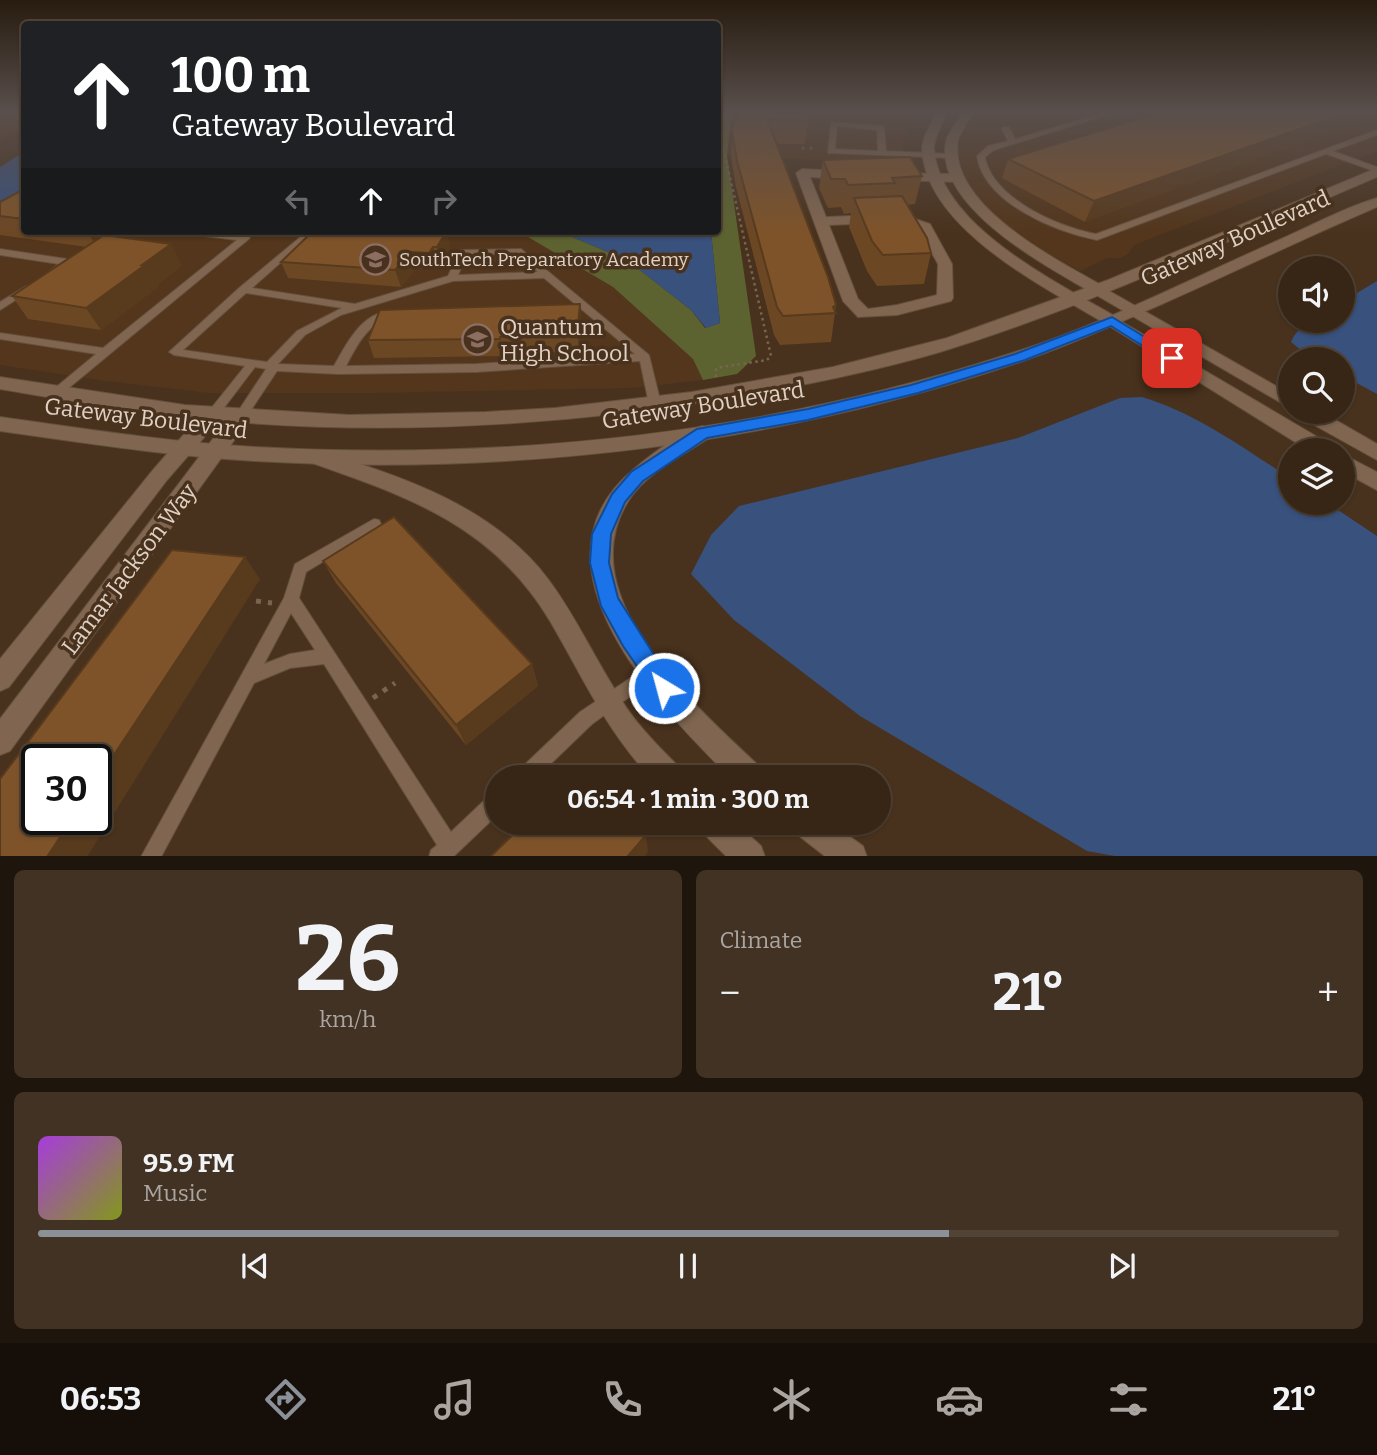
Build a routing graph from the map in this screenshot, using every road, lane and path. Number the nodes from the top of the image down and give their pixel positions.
1 (726, 153) edge
2 (882, 153) edge
3 (951, 153) edge
4 (985, 153) edge
5 (1325, 153) edge
6 (1330, 153) edge
7 (926, 155) junction
8 (951, 156) junction
9 (1377, 171) edge
10 (856, 175) edge
11 (883, 176) edge
12 (933, 177) junction
13 (958, 178) junction
14 (1377, 202) edge
15 (820, 221) junction
16 (220, 235) edge
17 (304, 237) edge
18 (756, 241) edge
19 (744, 242) junction
20 (0, 253) edge
21 (547, 275) junction
22 (45, 277) edge
23 (452, 278) junction
24 (33, 284) edge
25 (1097, 289) junction
26 (243, 290) junction
27 (1075, 298) junction
28 (567, 305) edge
29 (580, 305) junction
30 (0, 307) edge
31 (355, 307) junction
32 (406, 310) edge
33 (1134, 310) junction
34 (1112, 321) junction
35 (0, 336) edge
36 (104, 352) junction
37 (645, 357) junction
38 (253, 363) junction
39 (272, 366) junction
40 (338, 370) junction
41 (717, 380) dead end
42 (0, 383) edge
43 (55, 393) junction
44 (1278, 395) edge
45 (655, 404) junction
46 (213, 414) junction
47 (241, 415) junction
48 (0, 424) edge
49 (1327, 424) edge
50 (702, 433) junction
51 (1304, 438) edge
52 (183, 450) junction
53 (215, 452) junction
54 (1377, 453) edge
55 (319, 457) junction
56 (1355, 469) edge
57 (1377, 482) edge
58 (374, 524) dead end
59 (256, 601) dead end
60 (284, 601) junction
61 (329, 656) junction
62 (652, 672) junction
63 (247, 678) junction
64 (0, 679) edge
65 (395, 683) dead end
66 (375, 696) dead end
67 (608, 701) junction
68 (5, 728) edge
69 (537, 765) edge
70 (659, 765) edge
71 (738, 765) edge
72 (485, 813) edge
73 (727, 835) edge
74 (822, 835) edge
75 (443, 851) edge
76 (150, 856) edge
77 (750, 856) edge
78 (852, 856) edge

1 - 19 path
2 - 7 lane
3 - 8 street
4 - 5 lane
6 - 9 lane
7 - 8 lane
7 - 12 street
8 - 13 street
9 - 25 street, Gateway Boulevard
10 - 15 street
11 - 12 street
12 - 13 street
12 - 27 street
13 - 25 street
14 - 33 street, Gateway Boulevard
15 - 15 street
16 - 36 lane
17 - 26 lane
18 - 19 path
19 - 41 path
20 - 22 lane
21 - 23 lane
21 - 23 lane
21 - 29 lane
23 - 31 lane
24 - 30 lane
25 - 27 street, Gateway Boulevard
25 - 33 street
26 - 31 lane
26 - 38 lane
27 - 34 street
27 - 45 street, Gateway Boulevard
28 - 29 lane
29 - 37 lane
31 - 39 lane
32 - 40 lane
33 - 34 street, Gateway Boulevard
33 - 44 street
34 - 50 street, Gateway Boulevard
34 - 51 street
35 - 36 lane
36 - 43 lane
37 - 40 lane
37 - 45 lane
38 - 39 lane
38 - 46 lane
39 - 40 lane
39 - 47 lane
42 - 43 street, Gateway Boulevard
43 - 46 street, Gateway Boulevard
45 - 47 street, Gateway Boulevard
46 - 47 street, Gateway Boulevard
46 - 52 street, Lamar Jackson Way
47 - 53 street, Lamar Jackson Way
48 - 52 street, Gateway Boulevard
49 - 54 street
50 - 55 street, Gateway Boulevard
50 - 62 street
52 - 53 street, Gateway Boulevard
52 - 64 street, Lamar Jackson Way
53 - 55 street, Gateway Boulevard
53 - 68 street, Lamar Jackson Way
55 - 67 street
56 - 57 street
58 - 60 lane
59 - 60 path
60 - 61 lane
60 - 63 lane
61 - 63 lane
61 - 75 lane
62 - 67 lane
62 - 71 street
63 - 76 lane
65 - 66 path
67 - 69 lane
67 - 70 street
72 - 75 lane
73 - 77 street
74 - 78 street

